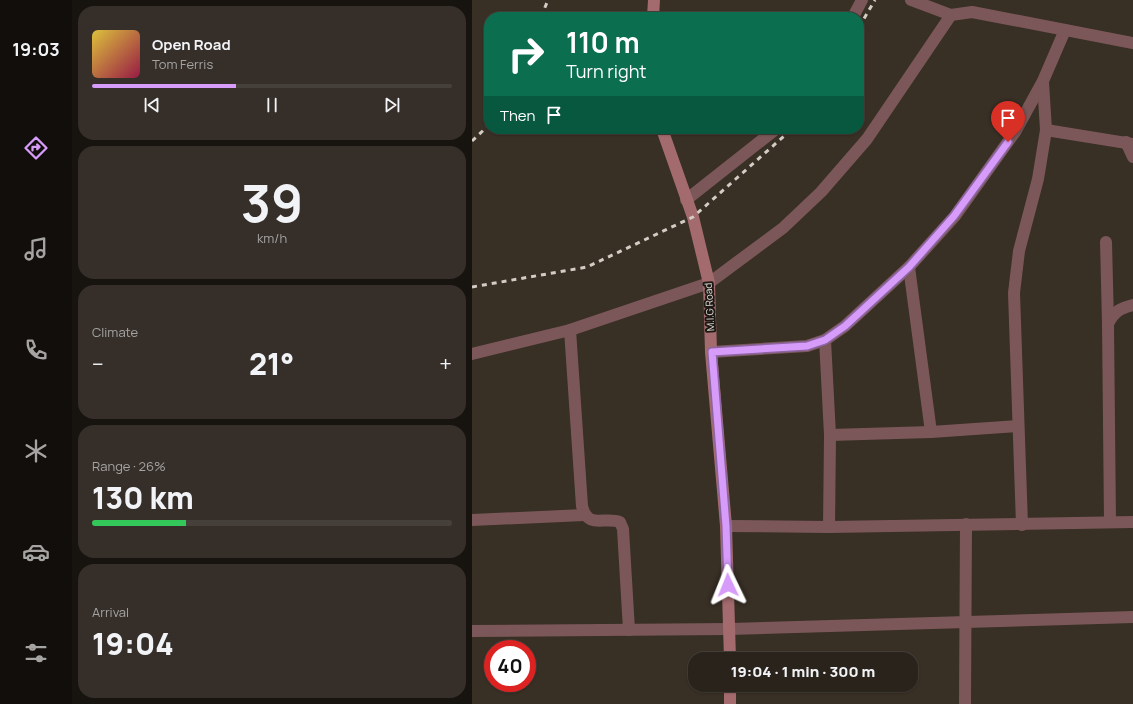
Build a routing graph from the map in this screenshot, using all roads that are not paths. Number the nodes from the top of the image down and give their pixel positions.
1 (654, 0) edge
2 (862, 0) edge
3 (911, 0) edge
4 (653, 12) edge
5 (856, 12) edge
6 (951, 15) junction
7 (1065, 30) junction
8 (1133, 43) edge
9 (1043, 80) junction
10 (1046, 130) junction
11 (664, 134) edge
12 (770, 134) edge
13 (1130, 143) edge
14 (1133, 156) edge
15 (686, 200) junction
16 (1106, 242) dead end
17 (909, 267) junction
18 (709, 283) junction
19 (1133, 305) edge
20 (1108, 324) junction
21 (570, 330) junction
22 (825, 340) junction
23 (712, 352) junction
24 (472, 354) edge
25 (1018, 426) junction
26 (931, 432) junction
27 (830, 435) junction
28 (584, 515) junction
29 (472, 520) edge
30 (1110, 522) junction
31 (1133, 522) edge
32 (966, 524) junction
33 (1022, 525) junction
34 (726, 526) junction
35 (829, 527) junction
36 (1133, 617) edge
37 (966, 621) junction
38 (730, 629) junction
39 (472, 630) edge
40 (629, 630) junction
41 (730, 652) edge
42 (730, 692) edge
43 (730, 704) edge
44 (965, 704) edge

1 - 4 street
2 - 5 street
3 - 6 street
6 - 7 street
6 - 18 street
7 - 8 street
7 - 9 street
9 - 10 street
9 - 17 street
10 - 13 street
10 - 25 street
11 - 15 street, M.I.G Road
12 - 15 street
13 - 14 street
15 - 18 street, M.I.G Road
16 - 20 street
17 - 22 street
17 - 26 street
18 - 21 street
18 - 23 street, M.I.G Road
19 - 20 street
20 - 30 street
21 - 24 street
21 - 28 street
22 - 23 street
22 - 27 street
23 - 34 street, M.I.G Road
25 - 26 street
25 - 33 street
26 - 27 street
27 - 35 street
28 - 29 street
28 - 40 street
30 - 31 street
30 - 33 street
32 - 33 street
32 - 35 street
32 - 37 street
34 - 35 street
34 - 38 street, M.I.G Road
36 - 37 street
37 - 38 street
37 - 44 street
38 - 40 street
38 - 41 street, M.I.G Road
39 - 40 street
42 - 43 street

